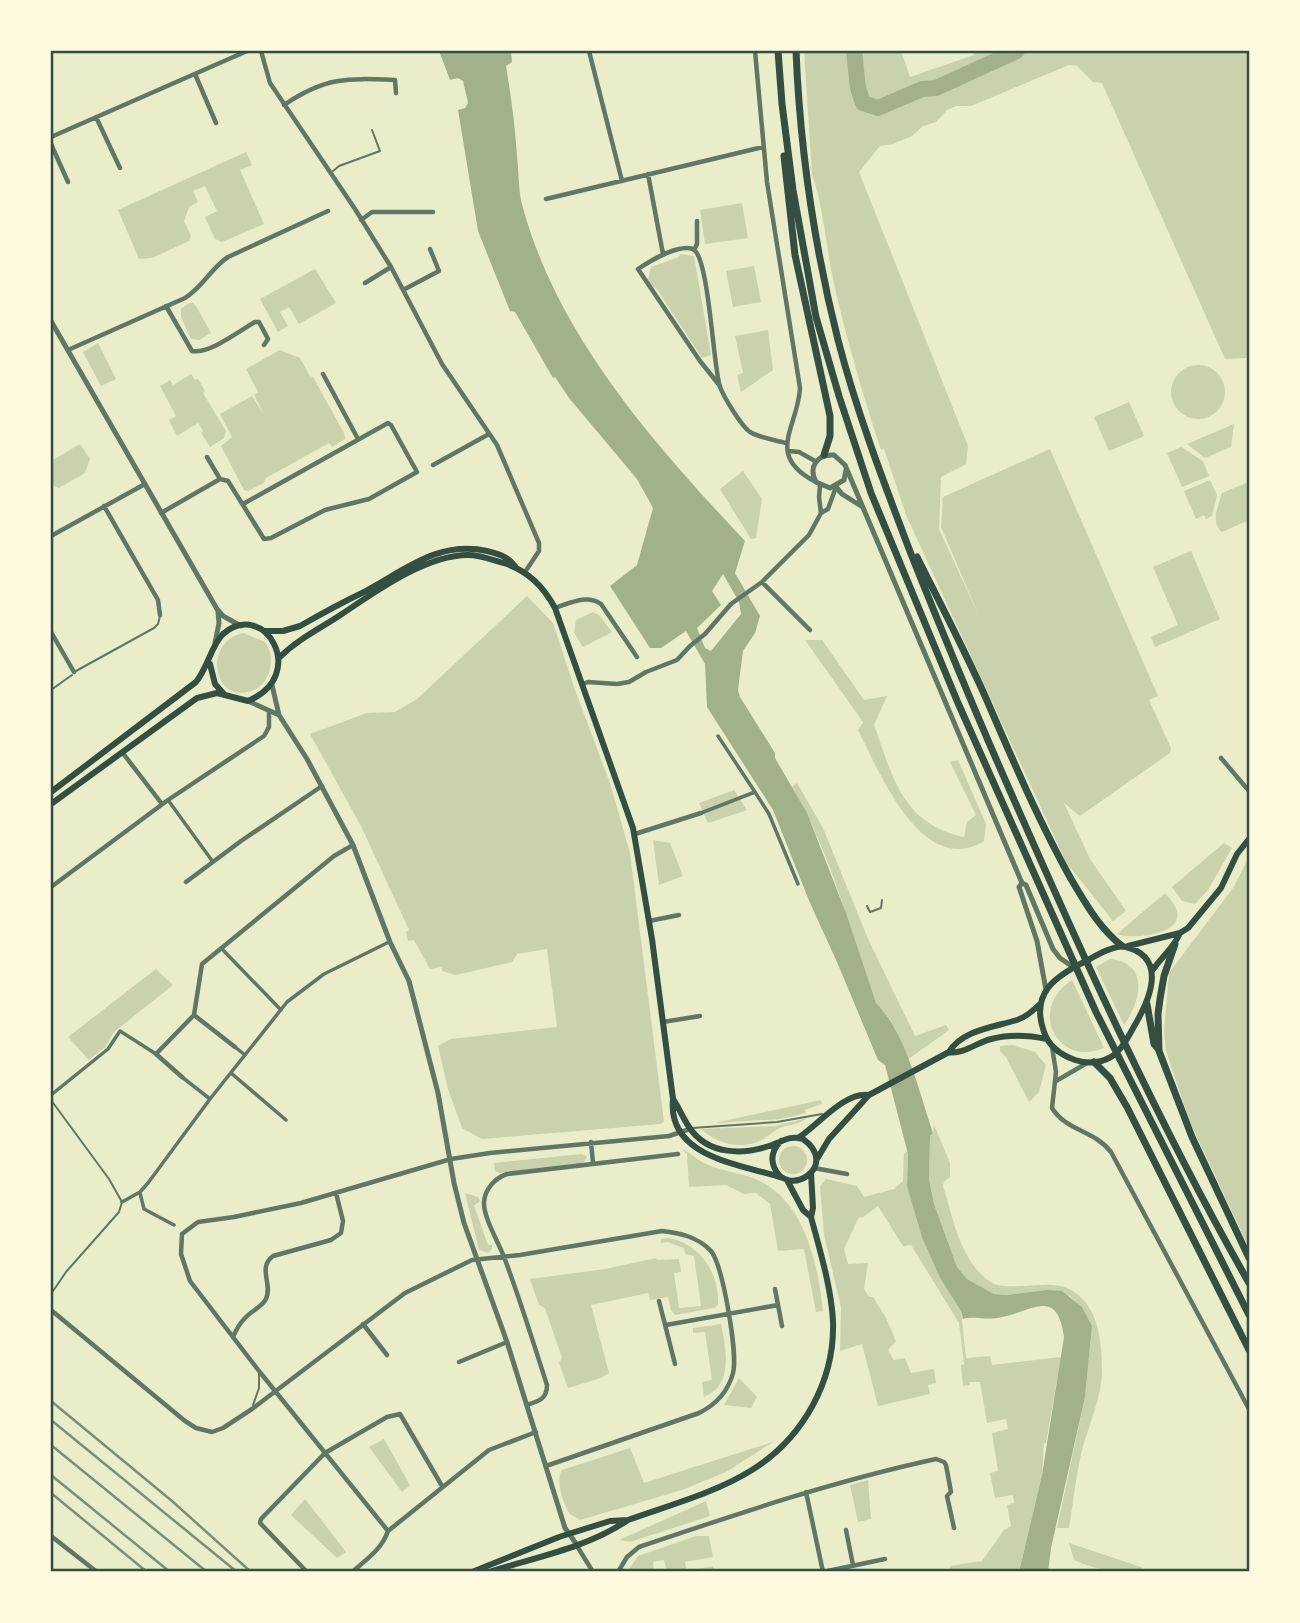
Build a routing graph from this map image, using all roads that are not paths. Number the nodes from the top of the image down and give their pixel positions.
1 (247, 51) edge
2 (261, 51) edge
3 (589, 51) edge
4 (755, 51) edge
5 (778, 51) edge
6 (796, 51) edge
7 (778, 61) junction
8 (195, 74) junction
9 (396, 93) dead end
10 (284, 105) junction
11 (96, 117) junction
12 (216, 123) dead end
13 (372, 130) dead end
14 (51, 137) edge
15 (51, 144) edge
16 (763, 147) junction
17 (120, 169) dead end
18 (331, 173) junction
19 (648, 174) junction
20 (622, 181) junction
21 (68, 182) dead end
22 (546, 199) dead end
23 (328, 211) dead end
24 (433, 212) dead end
25 (361, 220) junction
26 (697, 221) dead end
27 (429, 249) dead end
28 (694, 250) junction
29 (663, 254) junction
30 (391, 267) junction
31 (365, 282) dead end
32 (403, 290) junction
33 (166, 306) junction
34 (51, 321) edge
35 (264, 345) dead end
36 (68, 350) junction
37 (717, 366) junction
38 (707, 371) junction
39 (323, 374) dead end
40 (720, 386) junction
41 (489, 434) junction
42 (358, 439) junction
43 (786, 443) junction
44 (789, 451) junction
45 (824, 455) junction
46 (206, 457) dead end
47 (816, 461) junction
48 (433, 465) dead end
49 (846, 470) junction
50 (220, 480) junction
51 (145, 484) junction
52 (818, 484) junction
53 (836, 487) junction
54 (243, 504) junction
55 (104, 506) junction
56 (861, 506) junction
57 (894, 509) junction
58 (161, 513) junction
59 (821, 513) junction
60 (51, 536) edge
61 (515, 566) junction
62 (526, 572) junction
63 (762, 582) junction
64 (555, 608) junction
65 (217, 609) junction
66 (160, 614) joint
67 (241, 626) junction
68 (810, 630) dead end
69 (263, 631) junction
70 (52, 635) edge
71 (214, 647) junction
72 (280, 657) junction
73 (637, 657) dead end
74 (210, 662) junction
75 (74, 672) junction
76 (583, 684) junction
77 (272, 685) junction
78 (51, 690) edge
79 (225, 695) junction
80 (248, 701) junction
81 (269, 712) junction
82 (279, 715) junction
83 (718, 736) dead end
84 (107, 748) junction
85 (121, 751) junction
86 (1221, 758) dead end
87 (322, 786) junction
88 (1249, 791) edge
89 (51, 792) edge
90 (755, 792) junction
91 (165, 802) junction
92 (51, 804) edge
93 (701, 813) joint
94 (635, 834) junction
95 (1249, 839) edge
96 (353, 845) junction
97 (213, 862) junction
98 (186, 882) dead end
99 (1021, 883) junction
100 (798, 884) dead end
101 (51, 887) edge
102 (882, 901) dead end
103 (867, 906) dead end
104 (679, 915) dead end
105 (649, 921) junction
106 (1180, 933) junction
107 (390, 942) junction
108 (1175, 944) junction
109 (1124, 946) junction
110 (220, 948) junction
111 (1073, 967) junction
112 (1152, 971) junction
113 (1046, 990) junction
114 (1040, 1004) junction
115 (1147, 1004) junction
116 (281, 1010) junction
117 (194, 1014) junction
118 (701, 1016) dead end
119 (663, 1022) junction
120 (1047, 1039) junction
121 (1052, 1046) junction
122 (235, 1047) joint
123 (1159, 1051) junction
124 (949, 1052) junction
125 (156, 1054) junction
126 (245, 1055) junction
127 (1090, 1063) junction
128 (231, 1073) junction
129 (182, 1077) joint
130 (1056, 1082) junction
131 (869, 1095) junction
132 (51, 1097) edge
133 (210, 1099) junction
134 (673, 1099) junction
135 (826, 1115) junction
136 (286, 1120) dead end
137 (690, 1129) junction
138 (681, 1133) junction
139 (798, 1138) junction
140 (781, 1141) junction
141 (591, 1142) junction
142 (678, 1154) dead end
143 (451, 1159) junction
144 (817, 1160) junction
145 (593, 1163) junction
146 (813, 1171) junction
147 (847, 1174) dead end
148 (785, 1179) junction
149 (140, 1192) junction
150 (336, 1193) junction
151 (122, 1204) junction
152 (811, 1217) junction
153 (174, 1225) dead end
154 (504, 1257) junction
155 (1249, 1258) edge
156 (476, 1260) junction
157 (1249, 1283) edge
158 (775, 1289) dead end
159 (51, 1294) edge
160 (659, 1301) dead end
161 (778, 1305) junction
162 (51, 1310) edge
163 (727, 1313) junction
164 (1249, 1315) edge
165 (363, 1324) junction
166 (666, 1325) junction
167 (782, 1326) dead end
168 (233, 1337) junction
169 (507, 1342) junction
170 (1249, 1350) edge
171 (387, 1355) dead end
172 (459, 1362) dead end
173 (675, 1364) dead end
174 (259, 1371) junction
175 (275, 1391) junction
176 (527, 1405) junction
177 (252, 1409) junction
178 (1249, 1409) edge
179 (536, 1432) junction
180 (325, 1453) junction
181 (546, 1466) junction
182 (442, 1486) junction
183 (806, 1492) junction
184 (628, 1520) junction
185 (954, 1528) dead end
186 (846, 1530) dead end
187 (388, 1531) junction
188 (569, 1533) junction
189 (51, 1536) edge
190 (577, 1545) junction
191 (884, 1559) dead end
192 (853, 1565) junction
193 (97, 1572) edge
194 (307, 1572) edge
195 (352, 1572) edge
196 (472, 1572) edge
197 (489, 1572) edge
198 (593, 1572) edge
199 (618, 1572) edge
200 (823, 1572) edge

1 - 8 street
2 - 10 street
3 - 20 street
4 - 16 street
5 - 7 highway
6 - 57 highway
7 - 45 highway
7 - 164 highway
8 - 11 street
8 - 12 street
9 - 10 street
10 - 18 street
11 - 14 street
11 - 17 street
13 - 18 lane
15 - 21 street
16 - 19 street
16 - 43 street
18 - 25 street
19 - 20 street
19 - 29 street
20 - 22 street
23 - 33 street
24 - 25 street
25 - 30 street
26 - 28 street
27 - 32 street
28 - 29 street
28 - 37 street
29 - 38 street
30 - 31 street
30 - 32 street
32 - 41 street
33 - 35 street
33 - 36 street
34 - 36 street
36 - 51 street
37 - 38 street
37 - 40 street
38 - 40 street
39 - 42 street
40 - 43 street
41 - 48 street
41 - 62 street
42 - 54 street
42 - 54 street
43 - 44 street
44 - 47 street
44 - 52 street
45 - 47 street
45 - 49 street
46 - 50 street
47 - 52 street
49 - 53 street
49 - 56 street
50 - 54 street
50 - 58 street
51 - 55 street
51 - 58 street
52 - 53 street
52 - 59 street
53 - 56 street
53 - 59 street
55 - 60 street
55 - 66 street
56 - 99 street
57 - 109 highway
57 - 157 highway
58 - 65 street
59 - 63 street
61 - 62 main road
61 - 69 main road
61 - 72 main road
62 - 64 main road
63 - 68 street
63 - 76 street
64 - 73 street
64 - 76 main road
65 - 67 street
65 - 71 street
66 - 75 lane
67 - 69 main road
67 - 71 main road
69 - 72 main road
70 - 75 street
71 - 74 main road
72 - 77 main road
74 - 79 main road
74 - 84 main road
75 - 78 lane
76 - 94 main road
77 - 80 main road
77 - 82 street
79 - 80 main road
79 - 85 main road
80 - 81 street
81 - 82 street
81 - 91 street
82 - 87 street
83 - 90 street
84 - 85 main road
84 - 89 main road
85 - 91 street
85 - 92 main road
86 - 88 street
87 - 96 street
87 - 97 street
90 - 93 street
90 - 100 street
91 - 97 street
91 - 101 street
93 - 94 street
94 - 105 main road
95 - 106 main road
96 - 107 street
96 - 110 street
97 - 98 street
99 - 111 street
99 - 113 street
102 - 103 lane
104 - 105 street
105 - 119 main road
106 - 108 main road
106 - 109 main road
107 - 116 street
107 - 143 street
108 - 112 main road
108 - 123 highway
109 - 111 main road
109 - 112 main road
110 - 116 street
110 - 117 street
111 - 113 main road
112 - 115 main road
113 - 114 main road
114 - 120 main road
114 - 124 main road
115 - 123 highway
115 - 127 main road
116 - 126 street
117 - 122 street
117 - 125 street
118 - 119 street
119 - 134 main road
120 - 121 main road
120 - 124 main road
121 - 127 main road
121 - 130 street
122 - 126 street
123 - 155 highway
124 - 131 main road
125 - 129 street
125 - 132 street
126 - 128 street
127 - 130 street
127 - 170 highway
128 - 133 street
128 - 136 street
129 - 133 street
130 - 178 street
131 - 135 main road
131 - 144 main road
132 - 151 lane
133 - 149 street
134 - 137 main road
134 - 138 main road
135 - 137 lane
135 - 139 main road
137 - 138 street
137 - 140 main road
138 - 141 street
138 - 148 main road
139 - 140 main road
139 - 144 main road
140 - 148 main road
141 - 143 street
141 - 145 street
142 - 145 street
143 - 150 street
143 - 156 street
144 - 146 main road
145 - 154 street
146 - 147 street
146 - 148 main road
146 - 152 main road
148 - 152 main road
149 - 151 street
149 - 153 street
150 - 168 street
150 - 168 street
151 - 159 lane
152 - 184 main road
154 - 156 street
154 - 163 street
154 - 176 street
156 - 165 street
156 - 169 street
158 - 161 street
160 - 166 street
161 - 163 street
161 - 167 street
162 - 177 street
163 - 166 street
163 - 181 street
165 - 171 street
165 - 175 street
166 - 173 street
168 - 174 street
169 - 172 street
169 - 176 street
174 - 175 street
174 - 177 lane
175 - 177 street
175 - 180 street
176 - 179 street
179 - 181 street
179 - 182 street
180 - 182 street
180 - 187 street
180 - 194 street
181 - 188 street
182 - 187 street
183 - 185 street
183 - 199 street
183 - 200 street
184 - 188 main road
184 - 190 main road
186 - 192 street
187 - 195 street
188 - 190 street
188 - 196 main road
189 - 193 street
190 - 197 main road
190 - 198 street
191 - 192 street
192 - 200 street

